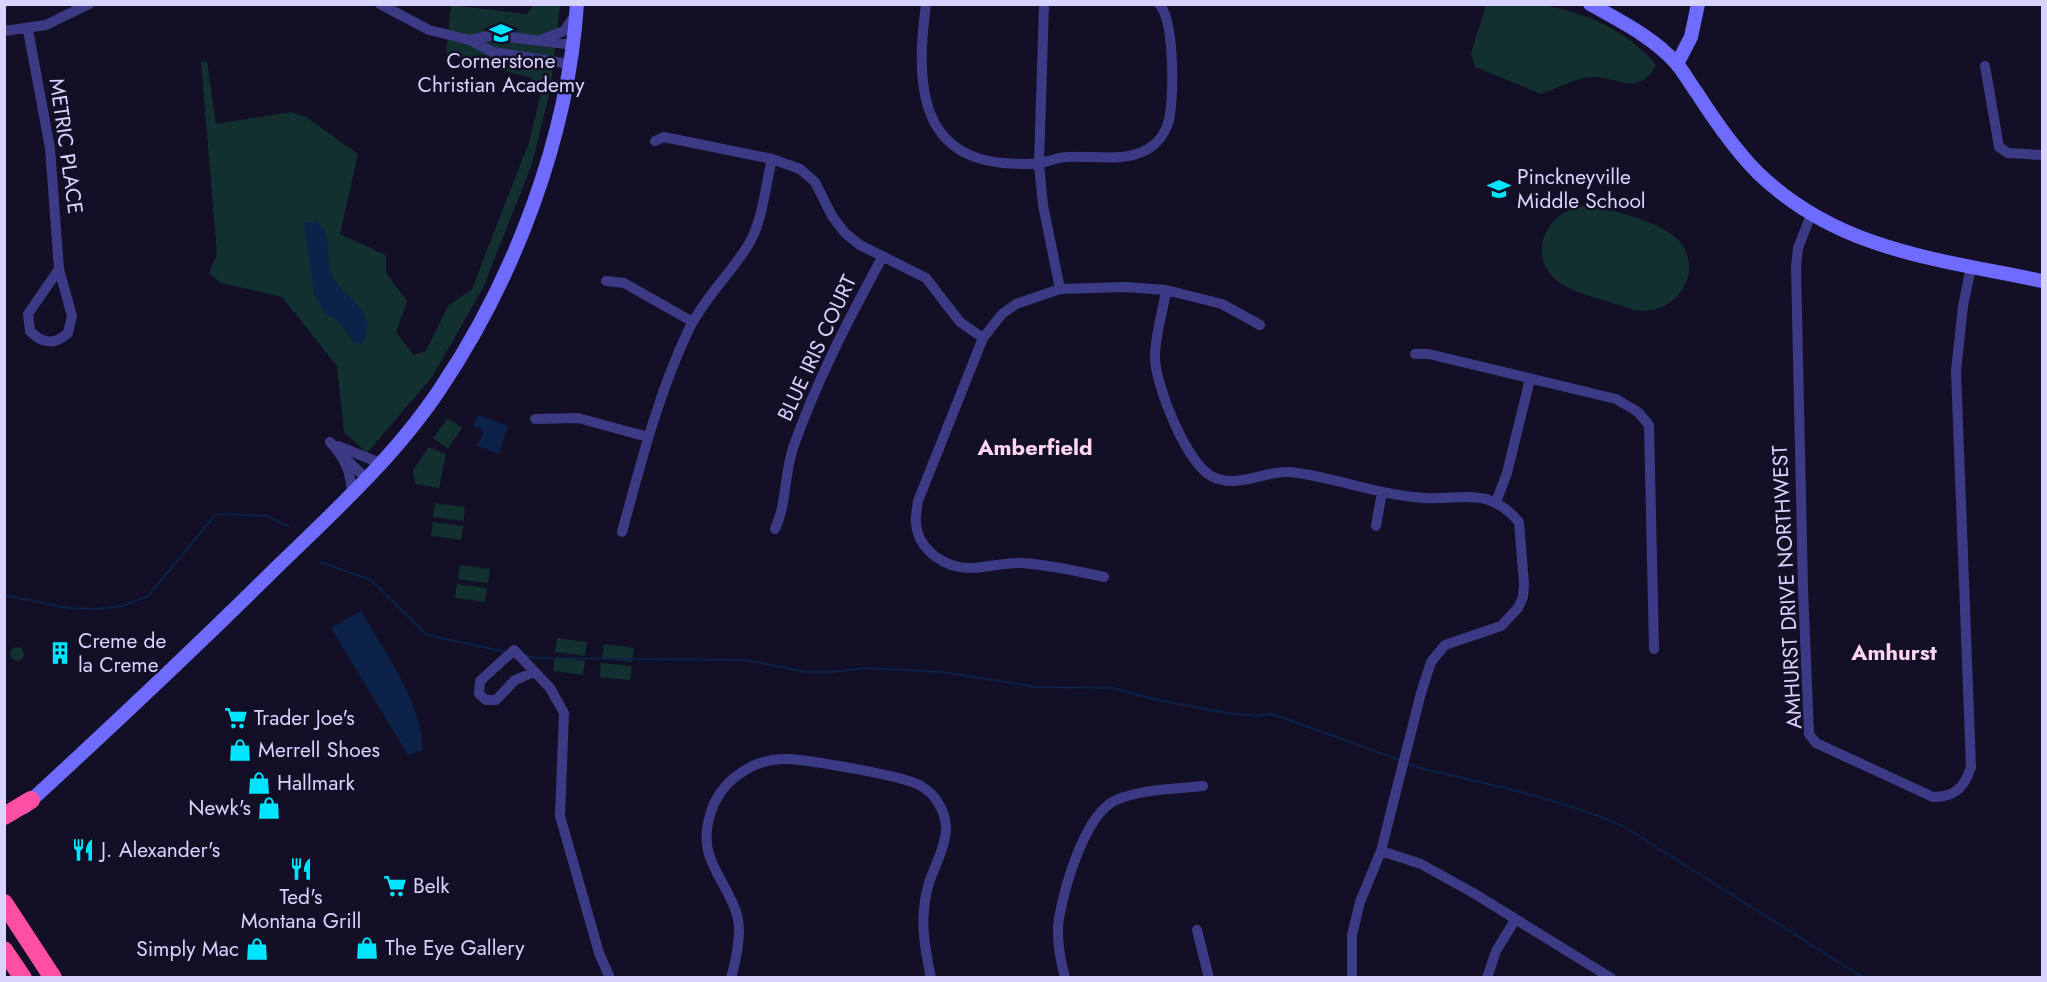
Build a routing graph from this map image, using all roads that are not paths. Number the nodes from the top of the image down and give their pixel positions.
1 (89, 4) edge
2 (380, 4) edge
3 (926, 4) edge
4 (1044, 4) edge
5 (1160, 4) edge
6 (1590, 4) edge
7 (1698, 4) edge
8 (577, 8) edge
9 (28, 30) junction
10 (4, 31) edge
11 (470, 40) junction
12 (539, 40) junction
13 (574, 45) junction
14 (570, 64) junction
15 (1677, 64) junction
16 (1985, 66) dead end
17 (655, 141) dead end
18 (2043, 155) edge
19 (772, 159) junction
20 (1038, 164) junction
21 (1811, 215) junction
22 (883, 256) junction
23 (1971, 267) junction
24 (59, 269) junction
25 (606, 281) dead end
26 (2043, 281) edge
27 (1060, 289) junction
28 (1166, 290) junction
29 (693, 322) junction
30 (1260, 325) dead end
31 (983, 338) junction
32 (1415, 354) dead end
33 (1530, 379) junction
34 (535, 419) dead end
35 (648, 437) junction
36 (344, 457) junction
37 (380, 463) junction
38 (366, 478) junction
39 (1382, 492) junction
40 (352, 494) junction
41 (1496, 501) junction
42 (1376, 526) dead end
43 (775, 529) dead end
44 (622, 532) dead end
45 (1104, 577) dead end
46 (1654, 649) dead end
47 (534, 672) junction
48 (1203, 786) dead end
49 (31, 800) junction
50 (4, 816) edge
51 (4, 825) edge
52 (1381, 852) junction
53 (4, 903) edge
54 (1515, 920) junction
55 (1197, 930) dead end
56 (4, 950) edge
57 (22, 978) edge
58 (53, 978) edge
59 (610, 978) edge
60 (731, 978) edge
61 (931, 978) edge
62 (1065, 978) edge
63 (1209, 978) edge
64 (1352, 978) edge
65 (1487, 978) edge
66 (1611, 978) edge

1 - 9 street
2 - 11 street
3 - 20 street
4 - 20 street
5 - 20 street
6 - 15 street
7 - 15 street
8 - 12 street
8 - 13 street
9 - 10 street
9 - 24 street, METRIC PLACE
11 - 12 street
11 - 14 street
12 - 13 street
13 - 14 street
14 - 37 street
15 - 21 street
16 - 18 street
17 - 19 street
19 - 22 street
19 - 29 street
20 - 27 street
21 - 23 street
21 - 23 street, AMHURST DRIVE NORTHWEST
22 - 31 street
22 - 43 street, BLUE IRIS COURT
23 - 26 street
24 - 24 street, METRIC PLACE
25 - 29 street
27 - 28 street
27 - 31 street
28 - 30 street
28 - 39 street
29 - 35 street
31 - 45 street
32 - 33 street
33 - 41 street
33 - 46 street
34 - 35 street
35 - 44 street
36 - 37 street
36 - 38 street
36 - 40 street
37 - 38 street
38 - 40 street
39 - 41 street
39 - 42 street
40 - 49 street
41 - 52 street
47 - 47 street
47 - 59 street
48 - 62 street
49 - 50 highway
49 - 51 street
52 - 54 street
52 - 64 street
53 - 58 highway
54 - 65 street
54 - 66 street
55 - 63 street
56 - 57 highway
60 - 61 street

